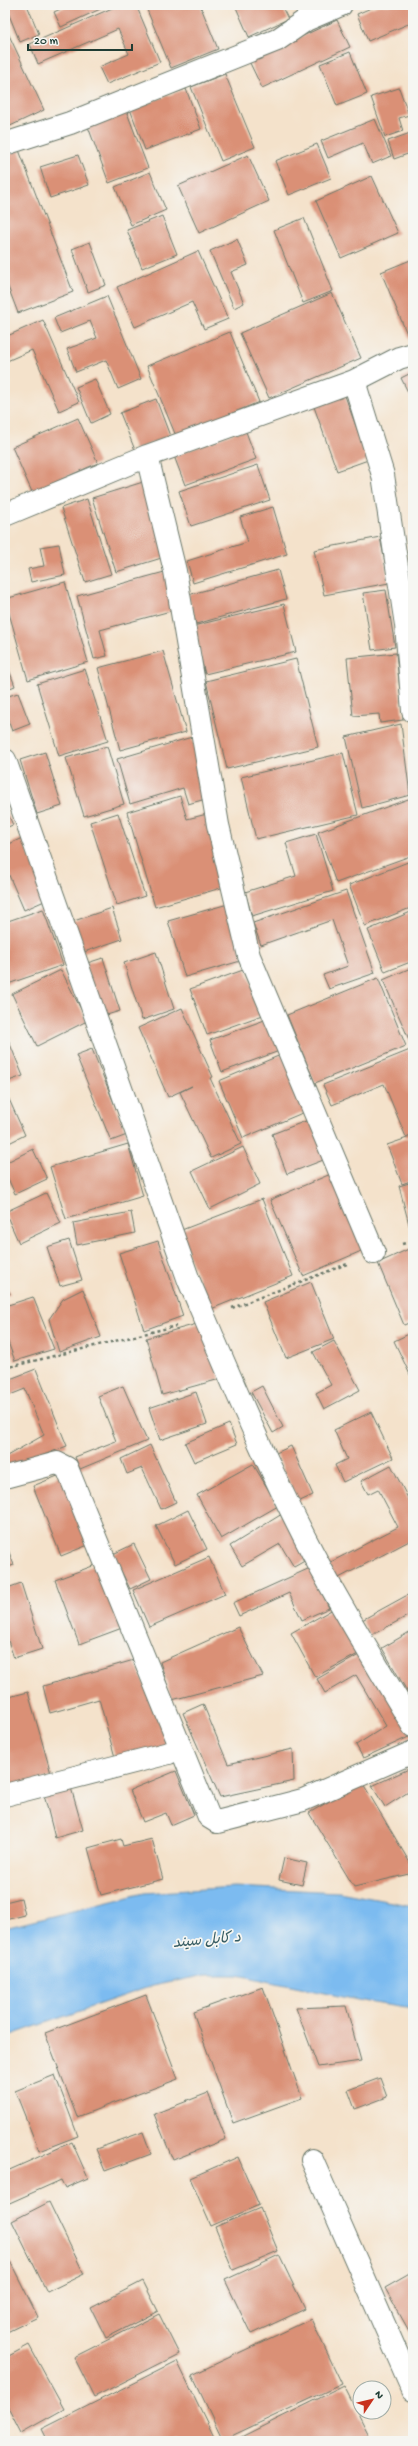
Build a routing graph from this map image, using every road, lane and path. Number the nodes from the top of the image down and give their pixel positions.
1 (341, 5) edge
2 (302, 12) edge
3 (5, 144) edge
4 (413, 354) edge
5 (354, 381) junction
6 (146, 456) junction
7 (5, 515) edge
8 (413, 711) edge
9 (5, 760) edge
10 (374, 1253) dead end
11 (5, 1478) edge
12 (413, 1726) edge
13 (413, 1752) edge
14 (169, 1753) dead end
15 (5, 1796) edge
16 (312, 2160) dead end
17 (413, 2390) edge

1 - 2 street
2 - 3 street
4 - 5 street
5 - 6 street
5 - 8 street
6 - 7 street
6 - 10 street
9 - 12 street
11 - 13 street
14 - 15 street
16 - 17 street

